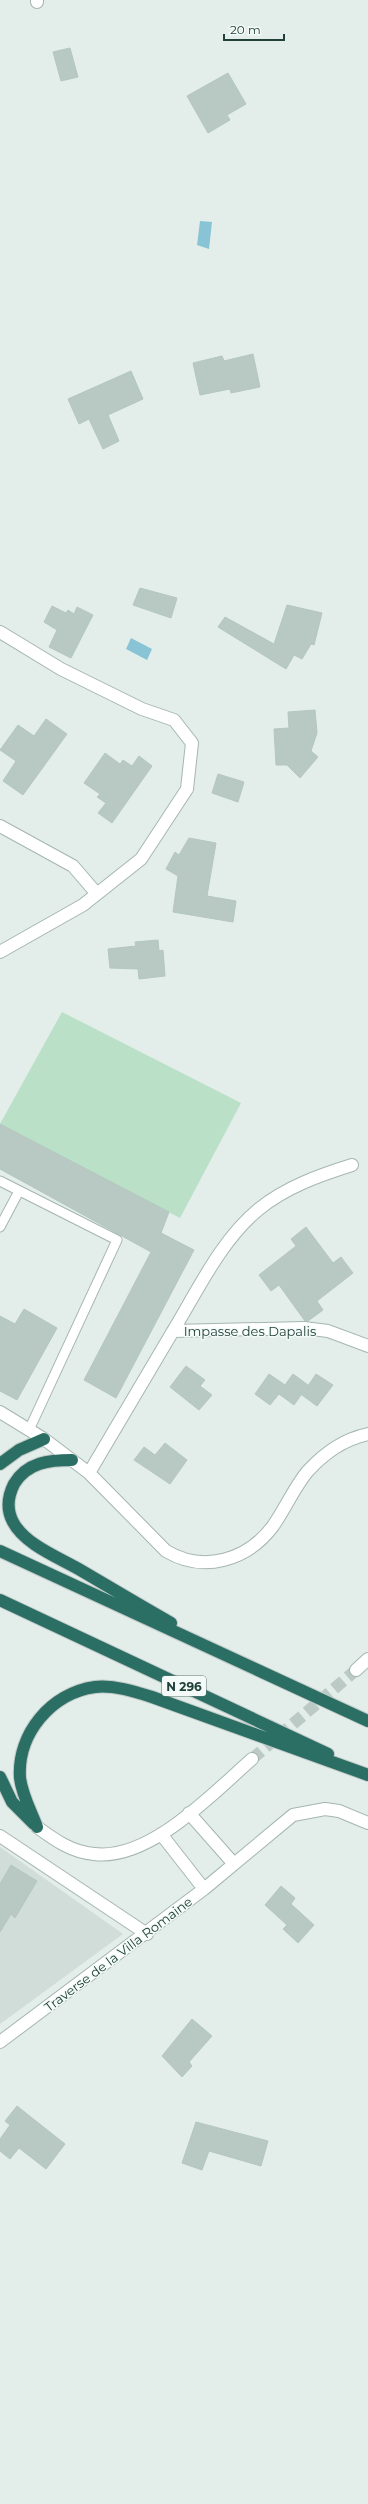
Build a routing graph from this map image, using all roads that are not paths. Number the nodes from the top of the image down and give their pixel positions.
1 (0, 632) edge
2 (0, 826) edge
3 (97, 894) junction
4 (0, 952) edge
5 (352, 1165) dead end
6 (0, 1181) edge
7 (19, 1191) junction
8 (0, 1227) edge
9 (173, 1332) junction
10 (368, 1346) edge
11 (0, 1412) edge
12 (28, 1430) junction
13 (368, 1434) edge
14 (44, 1439) junction
15 (72, 1460) junction
16 (0, 1464) edge
17 (89, 1472) junction
18 (0, 1551) edge
19 (0, 1600) edge
20 (368, 1659) edge
21 (236, 1662) junction
22 (356, 1670) tunnel mouth
23 (368, 1721) edge
24 (252, 1759) tunnel mouth
25 (368, 1772) edge
26 (368, 1775) edge
27 (0, 1777) edge
28 (189, 1813) junction
29 (368, 1823) edge
30 (37, 1827) junction
31 (161, 1834) junction
32 (0, 1836) edge
33 (234, 1864) junction
34 (204, 1889) junction
35 (147, 1934) junction
36 (0, 2042) edge

1 - 3 street
2 - 3 street
3 - 4 street
5 - 9 street
6 - 7 lane
7 - 8 lane
7 - 12 lane
9 - 10 street, Impasse des Dapalis
9 - 17 street, Impasse des Dapalis
11 - 12 street
12 - 14 street
13 - 17 street
14 - 15 street
14 - 16 highway
15 - 17 street
15 - 21 highway
18 - 21 highway
19 - 25 highway, N 296
20 - 22 street
21 - 23 highway
24 - 28 street
26 - 30 highway, N 296
27 - 30 highway
28 - 31 street
28 - 33 street
29 - 33 street, Traverse de la Villa Romaine
30 - 31 street
31 - 34 street
32 - 35 street
33 - 34 street, Traverse de la Villa Romaine
34 - 35 street, Traverse de la Villa Romaine
35 - 36 street, Traverse de la Villa Romaine

